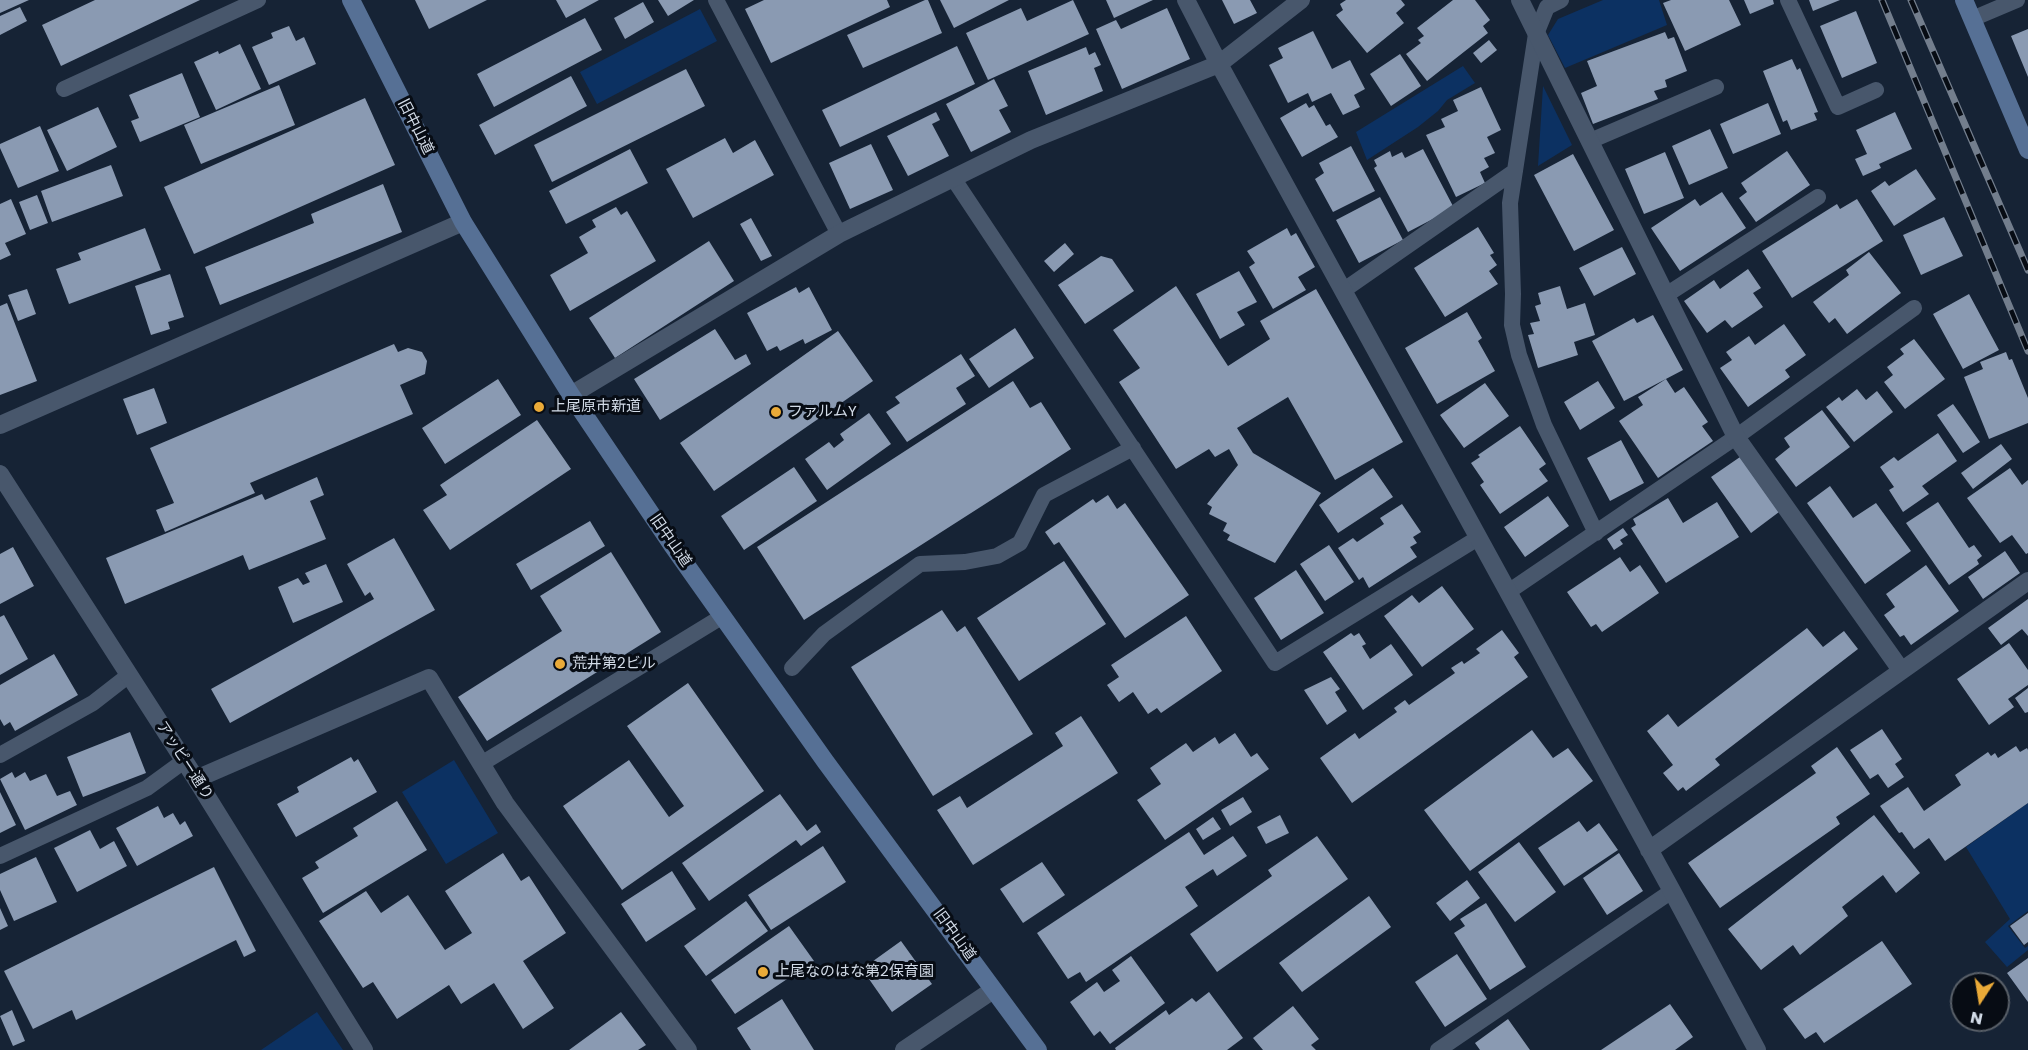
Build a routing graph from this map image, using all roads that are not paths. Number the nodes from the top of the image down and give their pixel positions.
1 (258, 0) edge
2 (351, 0) edge
3 (716, 0) edge
4 (1186, 0) edge
5 (1301, 0) edge
6 (1520, 0) edge
7 (1561, 0) edge
8 (1788, 0) edge
9 (1964, 0) edge
10 (2017, 0) edge
11 (1972, 19) junction
12 (1536, 34) junction
13 (1219, 64) junction
14 (1716, 87) dead end
15 (64, 89) dead end
16 (1876, 90) dead end
17 (1590, 141) junction
18 (2028, 150) edge
19 (1515, 171) junction
20 (953, 178) junction
21 (1818, 197) dead end
22 (463, 222) junction
23 (839, 234) junction
24 (1344, 290) junction
25 (1666, 295) junction
26 (1914, 308) dead end
27 (571, 395) junction
28 (0, 425) edge
29 (1736, 437) junction
30 (1132, 448) junction
31 (0, 474) edge
32 (1596, 533) junction
33 (1478, 538) junction
34 (2028, 581) edge
35 (1508, 592) junction
36 (723, 616) junction
37 (792, 668) dead end
38 (1901, 670) junction
39 (129, 675) junction
40 (0, 755) edge
41 (184, 761) junction
42 (481, 764) junction
43 (196, 779) junction
44 (1649, 850) junction
45 (0, 856) edge
46 (1672, 891) junction
47 (993, 990) junction
48 (364, 1050) edge
49 (688, 1050) edge
50 (904, 1050) edge
51 (1038, 1050) edge
52 (1438, 1050) edge
53 (1756, 1050) edge

1 - 15 lane
2 - 22 main road, 旧中山道
3 - 23 lane
4 - 13 street
5 - 13 street
6 - 12 street
7 - 12 lane
8 - 16 lane
9 - 11 main road
10 - 11 lane
11 - 18 main road
12 - 17 street
12 - 19 lane
13 - 20 street
13 - 24 street
14 - 17 lane
17 - 25 street
19 - 24 lane
19 - 32 lane
20 - 23 street
20 - 30 lane
21 - 25 lane
22 - 27 main road, 旧中山道
22 - 28 street
23 - 27 street
24 - 33 street
25 - 29 street
26 - 29 lane
27 - 36 main road, 旧中山道
29 - 32 lane
29 - 38 street
30 - 33 lane
30 - 37 lane
31 - 39 street, アッピー通り
32 - 35 lane
33 - 35 street
34 - 38 street
35 - 44 street
36 - 42 lane
36 - 47 main road, 旧中山道
38 - 44 street
39 - 40 lane
39 - 41 street, アッピー通り
41 - 43 street, アッピー通り
41 - 45 lane
42 - 43 street
42 - 49 street
43 - 48 street, アッピー通り
44 - 46 street
46 - 52 lane
46 - 53 street
47 - 50 street
47 - 51 main road, 旧中山道

